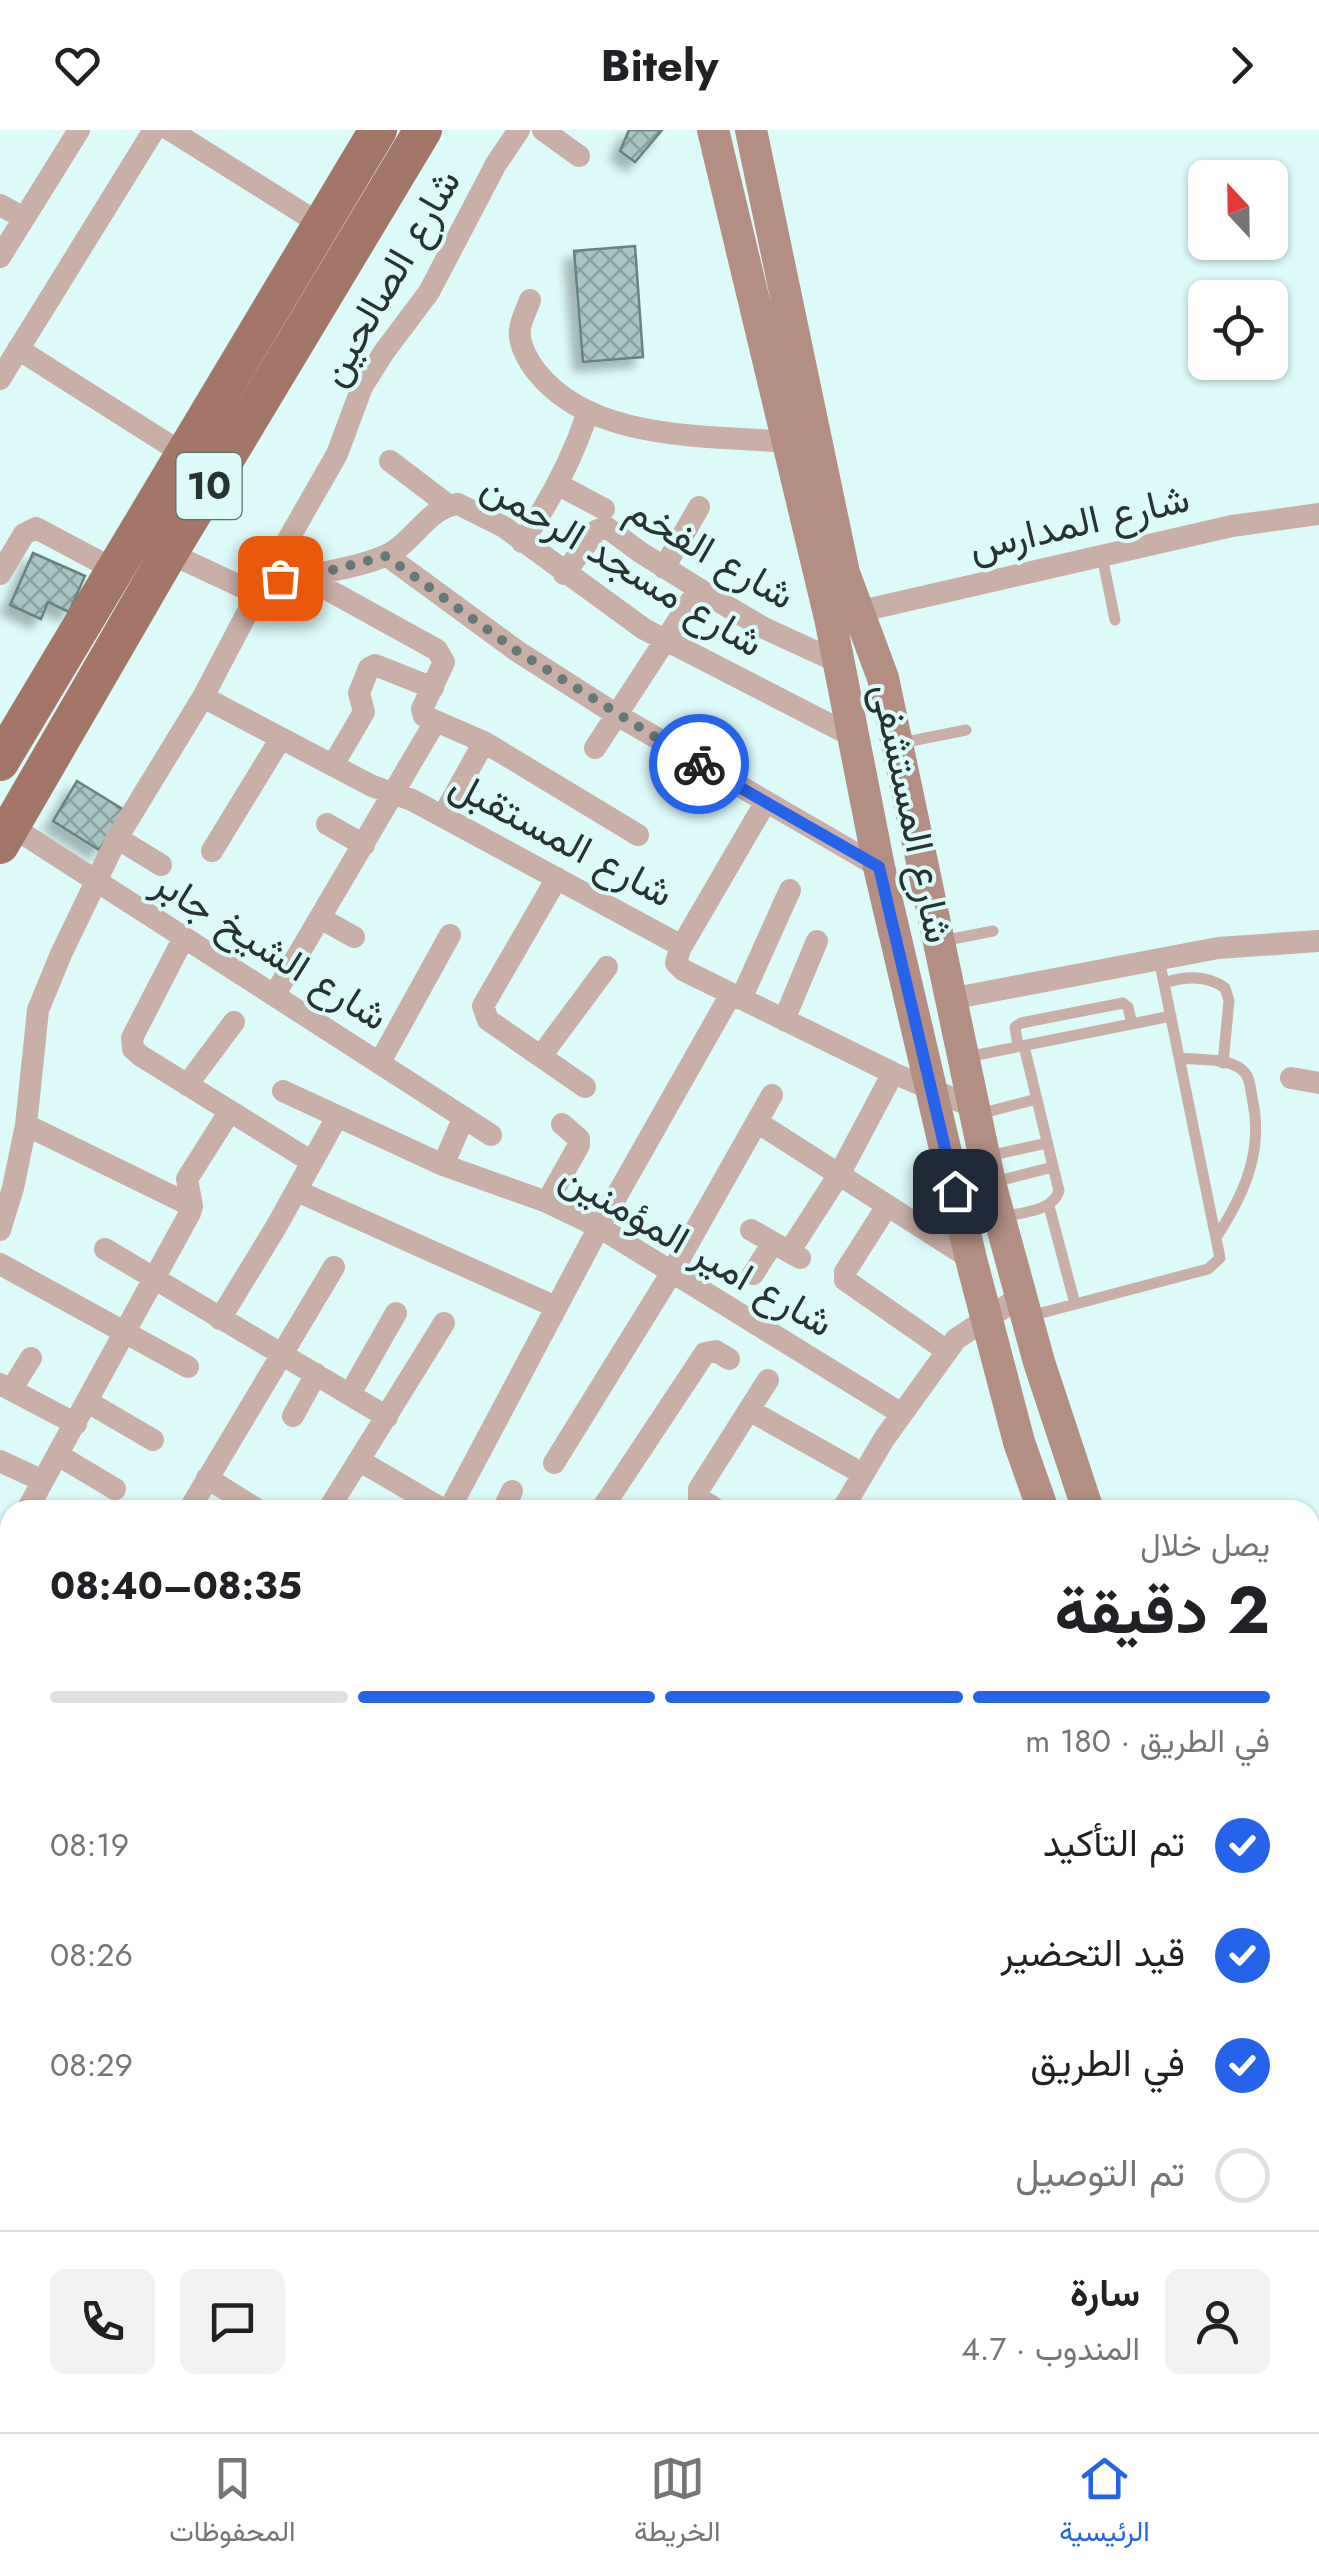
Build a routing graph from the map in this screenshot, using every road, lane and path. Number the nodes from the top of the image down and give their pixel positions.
1 (79, 130) edge
2 (154, 130) edge
3 (170, 130) edge
4 (423, 130) edge
5 (518, 130) edge
6 (543, 130) edge
7 (714, 130) edge
8 (751, 130) edge
9 (373, 137) edge
10 (579, 156) dead end
11 (403, 164) junction
12 (0, 205) edge
13 (24, 218) junction
14 (320, 224) junction
15 (354, 245) junction
16 (0, 258) edge
17 (530, 300) dead end
18 (798, 346) junction
19 (18, 349) junction
20 (766, 354) junction
21 (0, 379) edge
22 (588, 412) junction
23 (788, 442) junction
24 (182, 453) junction
25 (390, 460) dead end
26 (559, 485) junction
27 (448, 505) junction
28 (700, 508) dead end
29 (604, 509) dead end
30 (1319, 514) edge
31 (522, 542) junction
32 (169, 553) junction
33 (386, 556) junction
34 (1102, 556) junction
35 (664, 568) junction
36 (114, 569) junction
37 (0, 574) edge
38 (564, 574) junction
39 (305, 577) junction
40 (262, 585) junction
41 (698, 590) junction
42 (857, 612) junction
43 (1116, 620) dead end
44 (664, 641) junction
45 (838, 662) junction
46 (433, 688) junction
47 (203, 697) junction
48 (617, 715) junction
49 (435, 722) junction
50 (966, 730) dead end
51 (852, 736) junction
52 (281, 738) junction
53 (484, 742) junction
54 (896, 744) junction
55 (595, 748) dead end
56 (0, 762) edge
57 (333, 765) junction
58 (904, 779) junction
59 (862, 786) junction
60 (392, 793) junction
61 (765, 803) junction
62 (442, 816) junction
63 (327, 824) dead end
64 (638, 835) dead end
65 (5, 836) edge
66 (117, 838) junction
67 (364, 845) junction
68 (212, 851) dead end
69 (161, 864) dead end
70 (879, 867) junction
71 (557, 878) junction
72 (95, 883) junction
73 (790, 890) dead end
74 (320, 918) junction
75 (993, 931) dead end
76 (354, 936) dead end
77 (450, 936) dead end
78 (183, 939) junction
79 (1319, 940) edge
80 (817, 941) dead end
81 (938, 941) junction
82 (680, 950) junction
83 (1159, 958) junction
84 (607, 967) dead end
85 (1164, 983) junction
86 (275, 994) junction
87 (736, 996) junction
88 (950, 999) junction
89 (1171, 1016) junction
90 (784, 1020) junction
91 (234, 1022) dead end
92 (1132, 1024) junction
93 (1021, 1046) junction
94 (541, 1056) junction
95 (962, 1058) junction
96 (1180, 1058) junction
97 (380, 1062) junction
98 (1223, 1063) junction
99 (894, 1073) junction
100 (1290, 1078) dead end
101 (1319, 1083) edge
102 (187, 1085) junction
103 (585, 1087) dead end
104 (931, 1088) junction
105 (283, 1091) dead end
106 (772, 1095) dead end
107 (1037, 1099) junction
108 (230, 1111) junction
109 (974, 1111) junction
110 (337, 1117) junction
111 (464, 1118) junction
112 (757, 1122) junction
113 (562, 1124) dead end
114 (26, 1126) junction
115 (491, 1136) dead end
116 (1047, 1143) junction
117 (312, 1162) junction
118 (444, 1165) junction
119 (1053, 1167) junction
120 (987, 1170) junction
121 (840, 1173) junction
122 (296, 1191) junction
123 (547, 1202) junction
124 (192, 1206) junction
125 (887, 1206) junction
126 (1048, 1206) junction
127 (999, 1218) junction
128 (599, 1227) junction
129 (0, 1230) edge
130 (751, 1230) dead end
131 (1217, 1236) junction
132 (104, 1249) dead end
133 (787, 1251) junction
134 (971, 1259) junction
135 (0, 1264) edge
136 (334, 1267) dead end
137 (672, 1272) junction
138 (753, 1274) dead end
139 (155, 1279) junction
140 (1075, 1304) junction
141 (556, 1307) junction
142 (1023, 1307) junction
143 (396, 1312) dead end
144 (220, 1319) junction
145 (987, 1319) junction
146 (444, 1323) dead end
147 (127, 1333) junction
148 (947, 1351) junction
149 (280, 1354) junction
150 (32, 1358) dead end
151 (729, 1360) dead end
152 (188, 1367) dead end
153 (316, 1374) junction
154 (768, 1380) dead end
155 (6, 1387) edge
156 (350, 1394) junction
157 (88, 1402) junction
158 (749, 1410) junction
159 (902, 1414) junction
160 (293, 1416) dead end
161 (387, 1417) junction
162 (76, 1424) junction
163 (153, 1440) dead end
164 (58, 1455) junction
165 (0, 1460) edge
166 (360, 1461) junction
167 (554, 1462) dead end
168 (863, 1474) junction
169 (207, 1478) junction
170 (43, 1481) junction
171 (116, 1489) dead end
172 (33, 1500) edge
173 (195, 1500) edge
174 (242, 1500) edge
175 (335, 1500) edge
176 (428, 1500) edge
177 (451, 1500) edge
178 (607, 1500) edge
179 (702, 1500) edge
180 (848, 1500) edge
181 (1040, 1500) edge
182 (1085, 1500) edge

1 - 13 street
2 - 19 street
3 - 14 street
4 - 11 main road, 10
5 - 40 street, شارع الصالحين
6 - 10 street
7 - 20 street, شارع المستشفى
8 - 18 street, شارع المستشفى
9 - 11 main road
9 - 14 main road, 10
11 - 15 main road, 10
12 - 13 street
13 - 16 street
14 - 15 street
14 - 24 main road, 10
15 - 32 main road, 10
17 - 22 street
18 - 20 street
18 - 42 street, شارع المستشفى
19 - 21 street
19 - 24 street
20 - 23 street, شارع المستشفى
22 - 23 street
22 - 26 street
23 - 45 street, شارع المستشفى
24 - 36 main road, 10
25 - 27 street
26 - 29 street
26 - 31 street
27 - 31 street, شارع مسجد الرحمن
27 - 33 street, شارع مسجد الرحمن
28 - 35 street
30 - 34 street, شارع المدارس
31 - 38 street, شارع مسجد الرحمن
32 - 40 street
32 - 65 main road, 10
33 - 39 street, شارع مسجد الرحمن
33 - 48 street
34 - 42 street, شارع المدارس
34 - 43 lane
35 - 38 street, شارع الفخم
35 - 41 street, شارع الفخم
36 - 37 street
36 - 56 main road, 10
38 - 44 street, شارع مسجد الرحمن
39 - 40 street
39 - 46 street
40 - 47 street, شارع الصالحين
41 - 44 street
41 - 45 street, شارع الفخم
42 - 54 street, شارع المستشفى
44 - 48 street
44 - 51 street, شارع مسجد الرحمن
45 - 51 street, شارع المستشفى
46 - 49 street
46 - 57 street
47 - 52 street, شارع المستقبل
47 - 66 street, شارع الصالحين
48 - 55 street
48 - 61 street
49 - 53 street
49 - 60 street
50 - 54 lane
51 - 59 street, شارع المستشفى
52 - 57 street, شارع المستقبل
52 - 68 street
53 - 62 street
53 - 64 street
54 - 58 street, شارع المستشفى
57 - 60 street, شارع المستقبل
58 - 59 street
58 - 81 street, شارع المستشفى
59 - 70 street, شارع المستشفى
60 - 62 street, شارع المستقبل
60 - 67 street
61 - 70 street
61 - 82 street
62 - 71 street, شارع المستقبل
63 - 67 street
65 - 72 street, شارع الشيخ جابر
66 - 69 street
66 - 72 street, شارع الصالحين
67 - 74 street
70 - 104 street, شارع المستشفى
71 - 82 street, شارع المستقبل
71 - 94 street
72 - 78 street, شارع الشيخ جابر
72 - 114 street, شارع الصالحين
73 - 87 street
74 - 76 street
74 - 86 street
75 - 81 lane
77 - 97 street
78 - 86 street, شارع الشيخ جابر
78 - 102 street
79 - 83 street, شارع المستشفى
80 - 90 street
81 - 88 street, شارع المستشفى
82 - 87 street, شارع المستقبل
83 - 85 lane
83 - 88 street, شارع المستشفى
84 - 94 street
85 - 89 lane
85 - 98 lane
86 - 97 street, شارع الشيخ جابر
87 - 90 street, شارع المستقبل
87 - 128 street
88 - 95 street, شارع المستشفى
89 - 92 lane
89 - 96 lane
90 - 99 street, شارع المستقبل
91 - 102 street
92 - 93 lane
92 - 93 lane
93 - 95 lane
93 - 107 lane
94 - 103 street
95 - 109 street, شارع المستشفى
96 - 98 lane
96 - 131 lane
97 - 111 street, شارع الشيخ جابر
98 - 131 lane
99 - 104 street, شارع المستقبل
99 - 121 street
100 - 101 street
102 - 108 street
104 - 109 street, شارع المستقبل
104 - 134 street, شارع المستشفى
105 - 110 street, شارع امير المؤمنين
106 - 112 street
107 - 109 lane
107 - 116 lane
108 - 117 street
108 - 124 street
109 - 120 street, شارع المستشفى
110 - 117 street
110 - 118 street, شارع امير المؤمنين
111 - 115 street, شارع الشيخ جابر
111 - 118 street
112 - 121 street
112 - 137 street
113 - 123 street
114 - 124 street
114 - 129 street, شارع الصالحين
116 - 119 lane
116 - 120 lane
117 - 122 street
118 - 123 street, شارع امير المؤمنين
119 - 120 lane
119 - 126 lane
120 - 127 street, شارع المستشفى
121 - 125 street
121 - 133 street
122 - 141 street
122 - 144 street
123 - 128 street, شارع امير المؤمنين
124 - 139 street
125 - 134 street
125 - 148 street
126 - 127 lane
126 - 140 lane
127 - 142 street, شارع المستشفى
128 - 137 street, شارع امير المؤمنين
128 - 141 street
130 - 133 street
131 - 140 lane
132 - 139 street
133 - 138 street
134 - 145 street, شارع المستشفى
135 - 147 street
136 - 149 street
137 - 159 street, شارع امير المؤمنين
137 - 167 street
139 - 144 street
139 - 147 street
140 - 142 lane
141 - 177 street
142 - 145 street
142 - 182 street, شارع المستشفى
143 - 156 street
144 - 149 street
145 - 148 street
145 - 181 street, شارع المستشفى
146 - 161 street
147 - 152 street
147 - 157 street
148 - 159 street
149 - 153 street
149 - 169 street
150 - 155 street
151 - 178 street
153 - 156 street
153 - 160 street
154 - 158 street
155 - 162 street
156 - 161 street
157 - 162 street
157 - 163 street
158 - 168 street
158 - 179 street
159 - 168 street
161 - 166 street
162 - 164 street
164 - 170 street
164 - 171 street
165 - 170 street
166 - 175 street
166 - 176 street
168 - 180 street
169 - 173 street
169 - 174 street
170 - 172 street

